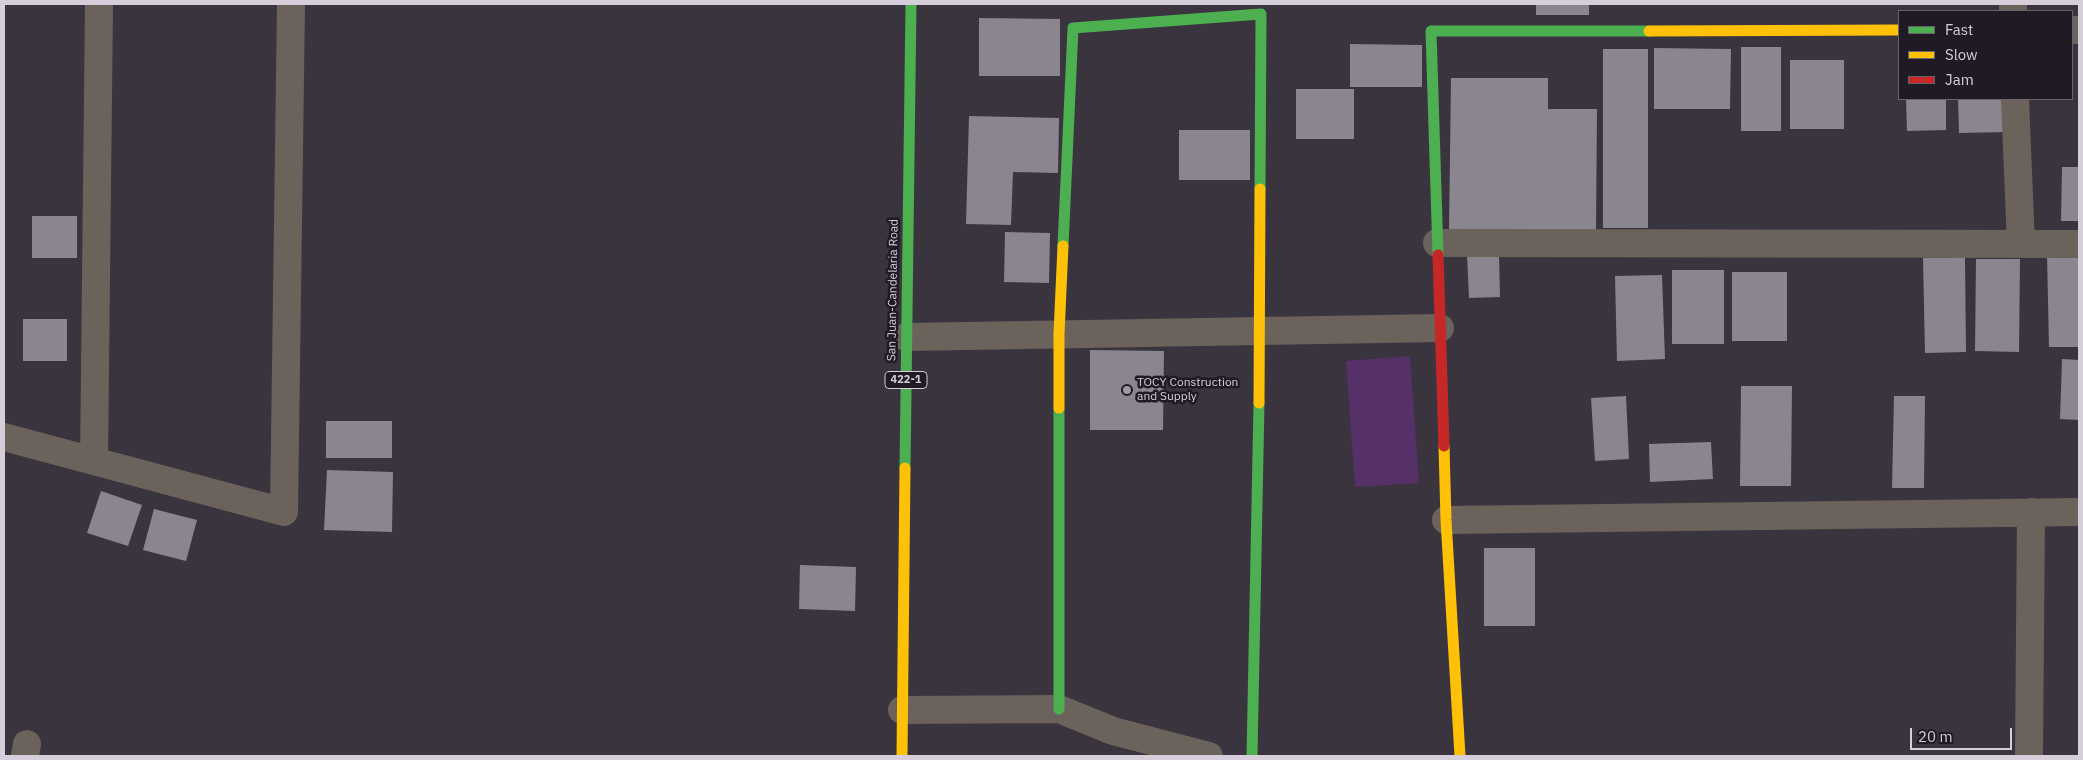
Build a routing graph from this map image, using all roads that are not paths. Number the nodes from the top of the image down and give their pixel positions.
1 (99, 4) edge
2 (291, 4) edge
3 (911, 4) edge
4 (1898, 30) edge
5 (2016, 100) edge
6 (1438, 243) junction
7 (2021, 244) junction
8 (2079, 244) edge
9 (1440, 328) junction
10 (1260, 330) junction
11 (1059, 334) junction
12 (906, 337) junction
13 (4, 437) edge
14 (94, 461) junction
15 (2031, 512) junction
16 (2079, 512) edge
17 (1446, 520) junction
18 (1059, 708) junction
19 (902, 710) junction
20 (902, 756) edge
21 (1209, 756) edge
22 (1252, 756) edge
23 (1460, 756) edge
24 (2029, 756) edge

1 - 14 street
2 - 14 street
3 - 12 street, San Juan-Candelaria Road / 422-1
4 - 6 street
5 - 7 street
6 - 7 street
6 - 9 street
7 - 8 street
9 - 10 street
9 - 17 street
10 - 11 street
10 - 11 street
10 - 22 street
11 - 12 street
11 - 18 street
12 - 19 street, San Juan-Candelaria Road / 422-1
13 - 14 street
15 - 16 street
15 - 17 street
15 - 24 street
17 - 23 street
18 - 19 street
18 - 21 street
19 - 20 street, San Juan-Candelaria Road / 422-1

